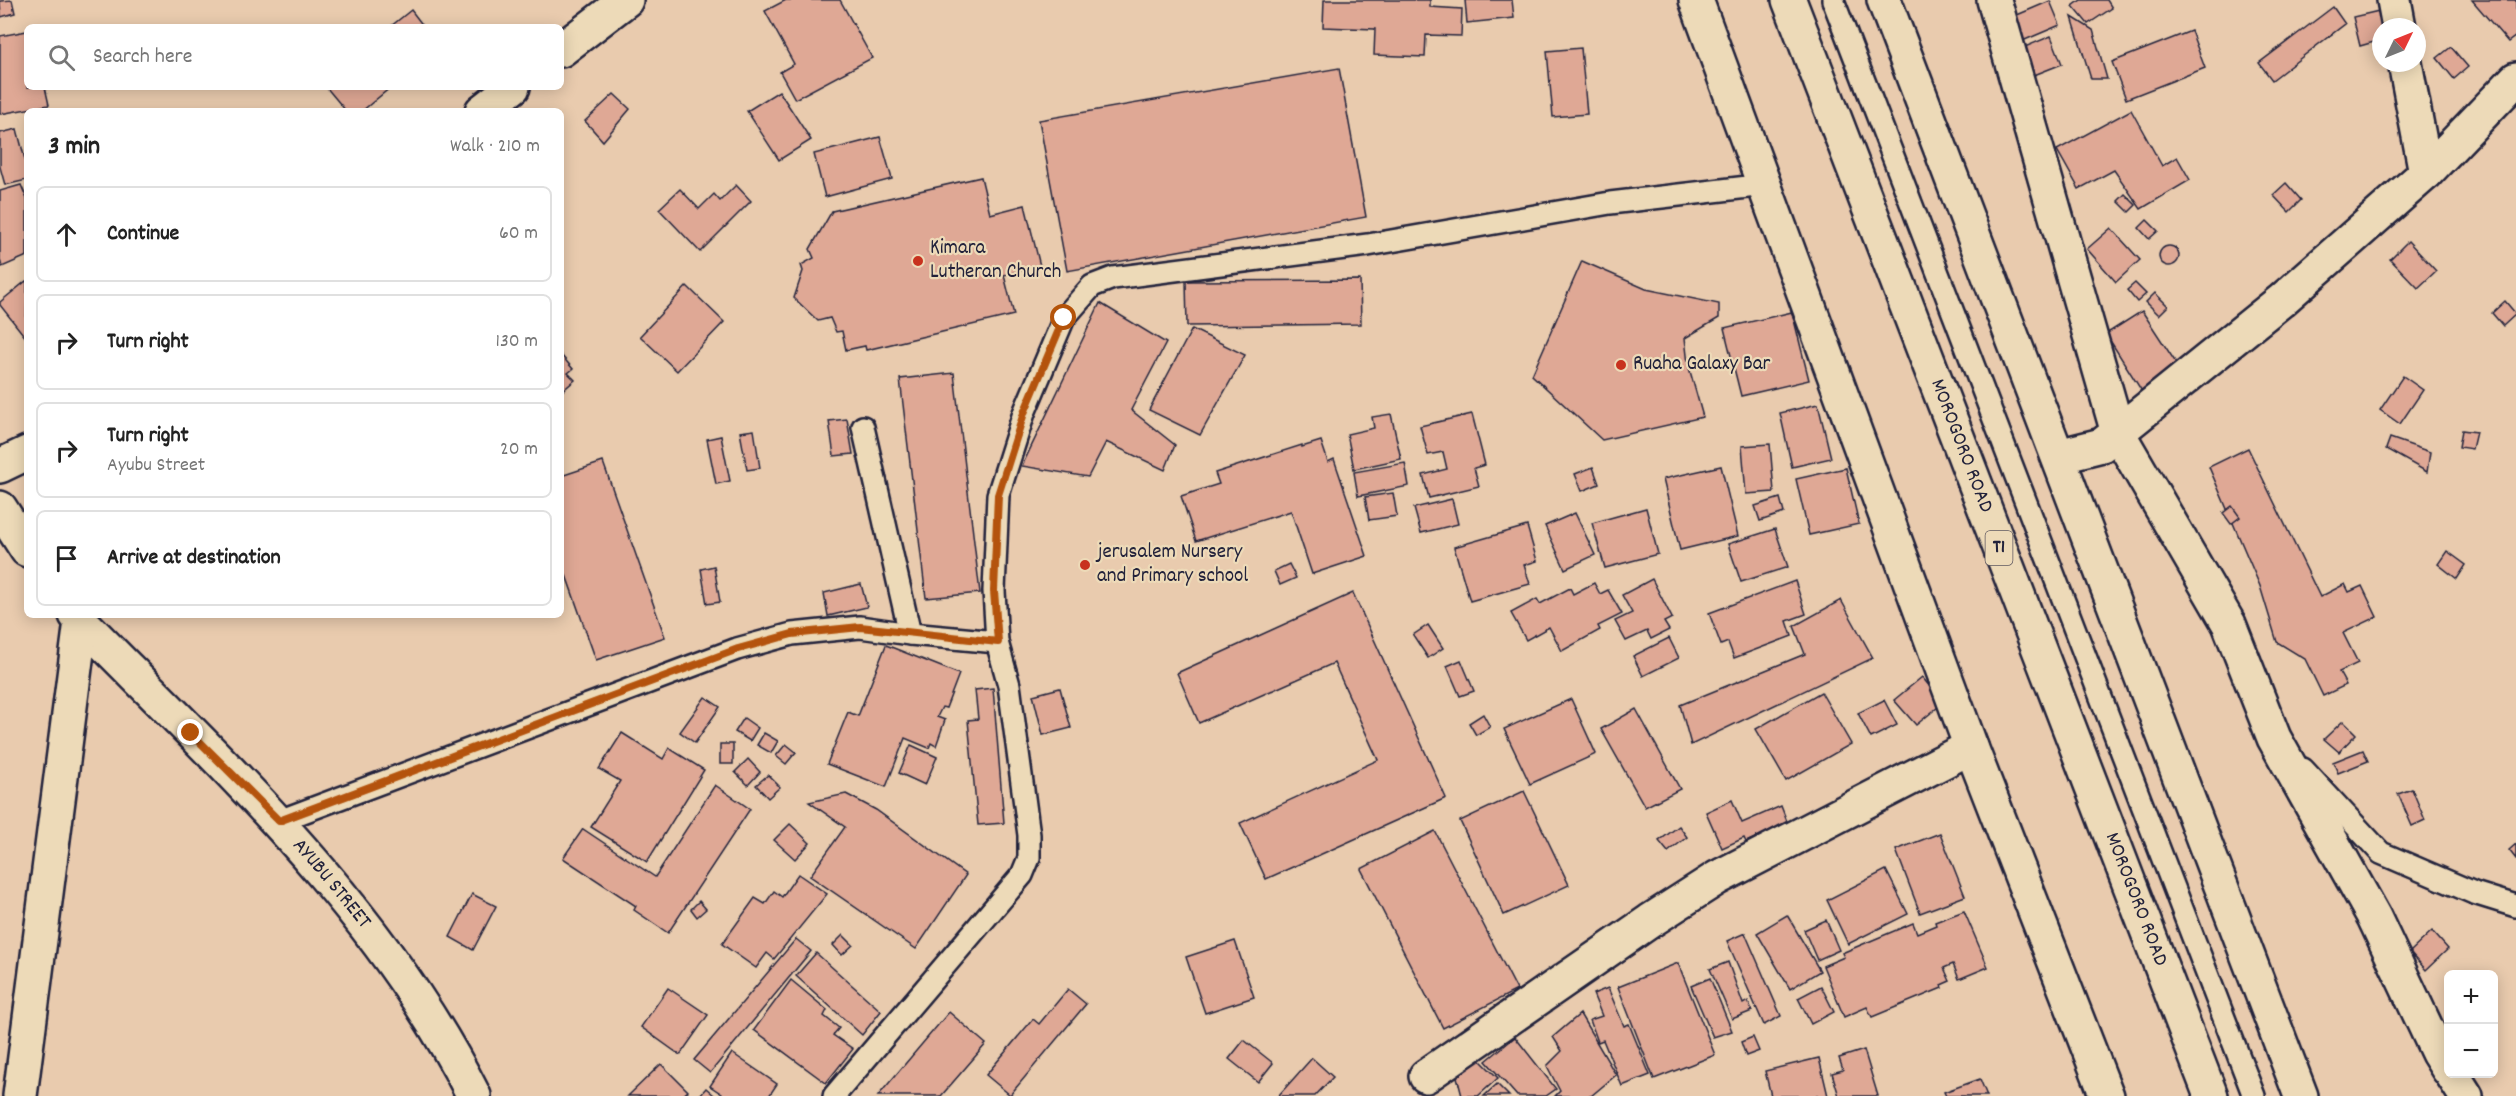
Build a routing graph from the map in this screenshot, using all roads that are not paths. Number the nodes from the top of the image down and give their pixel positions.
1 (626, 0) edge
2 (1696, 0) edge
3 (1789, 0) edge
4 (1833, 0) edge
5 (1884, 0) edge
6 (1994, 0) edge
7 (2394, 0) edge
8 (2397, 18) edge
9 (564, 48) edge
10 (2407, 72) edge
11 (2516, 79) edge
12 (509, 90) edge
13 (486, 108) edge
14 (2426, 173) junction
15 (1765, 185) junction
16 (863, 427) dead end
17 (2118, 433) junction
18 (24, 454) edge
19 (2058, 456) junction
20 (0, 466) edge
21 (0, 508) edge
22 (24, 545) edge
23 (79, 618) edge
24 (910, 634) junction
25 (998, 642) junction
26 (2274, 738) junction
27 (1971, 747) junction
28 (279, 821) junction
29 (2516, 906) edge
30 (2444, 1062) edge
31 (1426, 1076) dead end
32 (2455, 1078) edge
33 (2301, 1095) edge
34 (20, 1096) edge
35 (474, 1096) edge
36 (834, 1096) edge
37 (2107, 1096) edge
38 (2211, 1096) edge
39 (2254, 1096) edge
40 (2466, 1096) edge

1 - 9 main road
2 - 15 main road
3 - 38 main road, MOROGORO ROAD / T1
4 - 39 lane, MOROGORO ROAD
5 - 19 main road
6 - 17 main road
7 - 8 main road
10 - 14 main road
11 - 14 main road
12 - 13 main road
14 - 17 main road
15 - 25 lane
15 - 27 main road
16 - 24 lane
17 - 19 main road
17 - 26 main road
18 - 20 main road
19 - 33 main road
21 - 22 main road
23 - 28 main road, AYUBU STREET
23 - 34 main road
24 - 25 lane
24 - 28 lane
25 - 36 lane
26 - 29 lane
26 - 30 main road
27 - 31 main road
27 - 37 main road
28 - 35 main road, AYUBU STREET
32 - 40 main road

